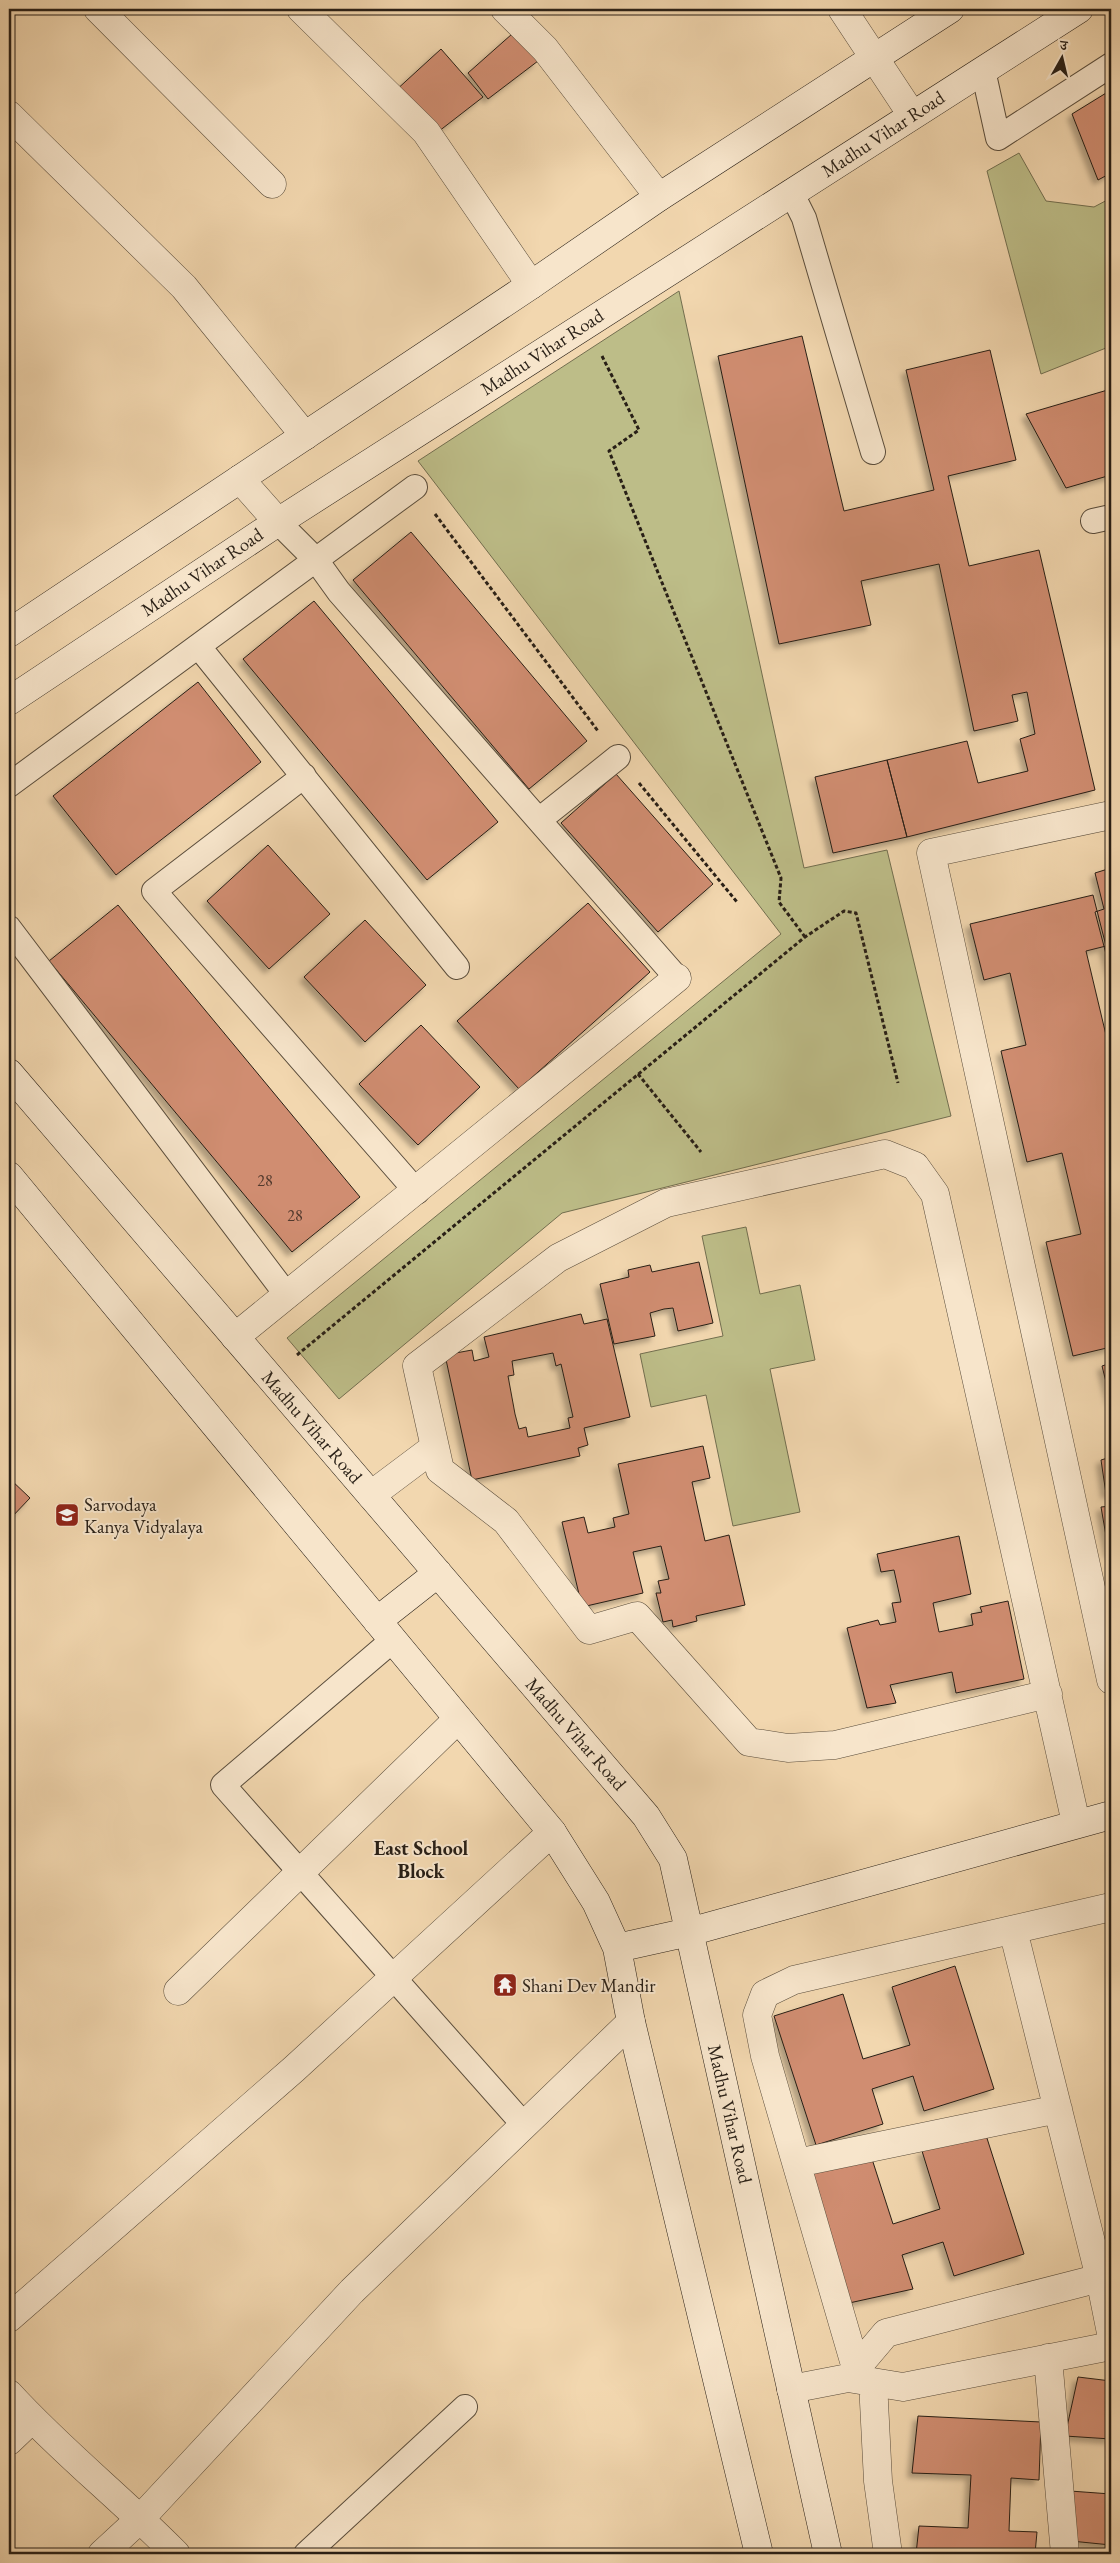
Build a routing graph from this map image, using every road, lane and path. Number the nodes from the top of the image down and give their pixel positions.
1 (98, 9) edge
2 (301, 9) edge
3 (505, 9) edge
4 (842, 9) edge
5 (950, 9) edge
6 (1079, 9) edge
7 (874, 57) junction
8 (1111, 65) edge
9 (983, 70) junction
10 (912, 115) junction
11 (9, 116) edge
12 (272, 184) dead end
13 (791, 192) junction
14 (659, 197) junction
15 (531, 285) junction
16 (587, 324) junction
17 (305, 436) junction
18 (873, 452) dead end
19 (240, 479) junction
20 (415, 487) joint
21 (278, 522) junction
22 (316, 560) junction
23 (9, 634) edge
24 (199, 646) junction
25 (9, 701) edge
26 (618, 757) junction
27 (304, 776) junction
28 (9, 785) edge
29 (1111, 815) edge
30 (540, 820) junction
31 (737, 902) dead end
32 (9, 928) edge
33 (805, 937) junction
34 (457, 967) dead end
35 (677, 978) joint
36 (9, 1073) edge
37 (638, 1074) junction
38 (898, 1083) dead end
39 (701, 1152) dead end
40 (9, 1176) edge
41 (417, 1192) junction
42 (286, 1294) junction
43 (235, 1337) junction
44 (269, 1377) junction
45 (435, 1447) junction
46 (371, 1495) junction
47 (438, 1573) junction
48 (385, 1630) junction
49 (1111, 1680) edge
50 (1048, 1694) junction
51 (458, 1719) junction
52 (1111, 1815) edge
53 (1076, 1824) junction
54 (552, 1832) junction
55 (301, 1872) junction
56 (1111, 1907) edge
57 (1013, 1930) junction
58 (689, 1932) junction
59 (617, 1948) junction
60 (394, 1978) junction
61 (178, 1991) dead end
62 (631, 2022) junction
63 (1058, 2109) junction
64 (524, 2124) junction
65 (797, 2163) junction
66 (1100, 2278) junction
67 (9, 2318) edge
68 (1111, 2333) edge
69 (1111, 2346) edge
70 (1048, 2358) junction
71 (859, 2376) junction
72 (791, 2389) junction
73 (9, 2394) edge
74 (465, 2407) dead end
75 (32, 2419) junction
76 (9, 2441) edge
77 (141, 2518) junction
78 (102, 2554) edge
79 (176, 2554) edge
80 (306, 2554) edge
81 (760, 2554) edge
82 (828, 2554) edge
83 (888, 2554) edge
84 (1064, 2554) edge

1 - 12 street
2 - 15 street
3 - 14 street
4 - 7 street
5 - 7 street
6 - 9 street, Madhu Vihar Road
7 - 10 street
7 - 14 street
8 - 9 lane
9 - 10 street, Madhu Vihar Road
10 - 13 street, Madhu Vihar Road
11 - 17 street
13 - 16 street, Madhu Vihar Road
13 - 18 lane
14 - 15 street
15 - 17 street
16 - 21 street, Madhu Vihar Road
16 - 33 path
17 - 19 street
19 - 21 street
19 - 23 street
20 - 22 lane
20 - 26 path
21 - 22 lane
21 - 25 street, Madhu Vihar Road
22 - 24 lane
22 - 30 lane
24 - 27 lane
24 - 28 lane
26 - 30 lane
26 - 31 path
27 - 34 lane
27 - 41 lane
29 - 49 street
30 - 35 lane
32 - 42 lane
33 - 37 path
33 - 38 path
35 - 41 street
36 - 43 street, Madhu Vihar Road
37 - 39 path
37 - 44 path
40 - 48 street
41 - 42 street
42 - 43 street
43 - 44 street, Madhu Vihar Road
44 - 46 street, Madhu Vihar Road
45 - 46 street
45 - 50 street
45 - 50 street
46 - 47 street, Madhu Vihar Road
47 - 48 street
47 - 58 street, Madhu Vihar Road
48 - 51 street
48 - 55 lane
50 - 53 street
51 - 54 street
51 - 55 street
52 - 53 street
53 - 58 street
54 - 59 street
54 - 60 street
55 - 60 lane
55 - 61 street
56 - 57 street
57 - 63 street
57 - 65 street
58 - 59 street
58 - 72 street, Madhu Vihar Road
59 - 62 street
60 - 64 lane
60 - 67 street
62 - 64 street
62 - 81 street
63 - 65 street
63 - 66 street
64 - 77 street
65 - 71 street
66 - 68 street
66 - 71 street
69 - 70 street
70 - 71 street
70 - 84 street
71 - 72 street
71 - 83 street
72 - 82 street, Madhu Vihar Road
73 - 75 street
74 - 80 lane
75 - 76 street
75 - 77 street
77 - 78 street
77 - 79 street

